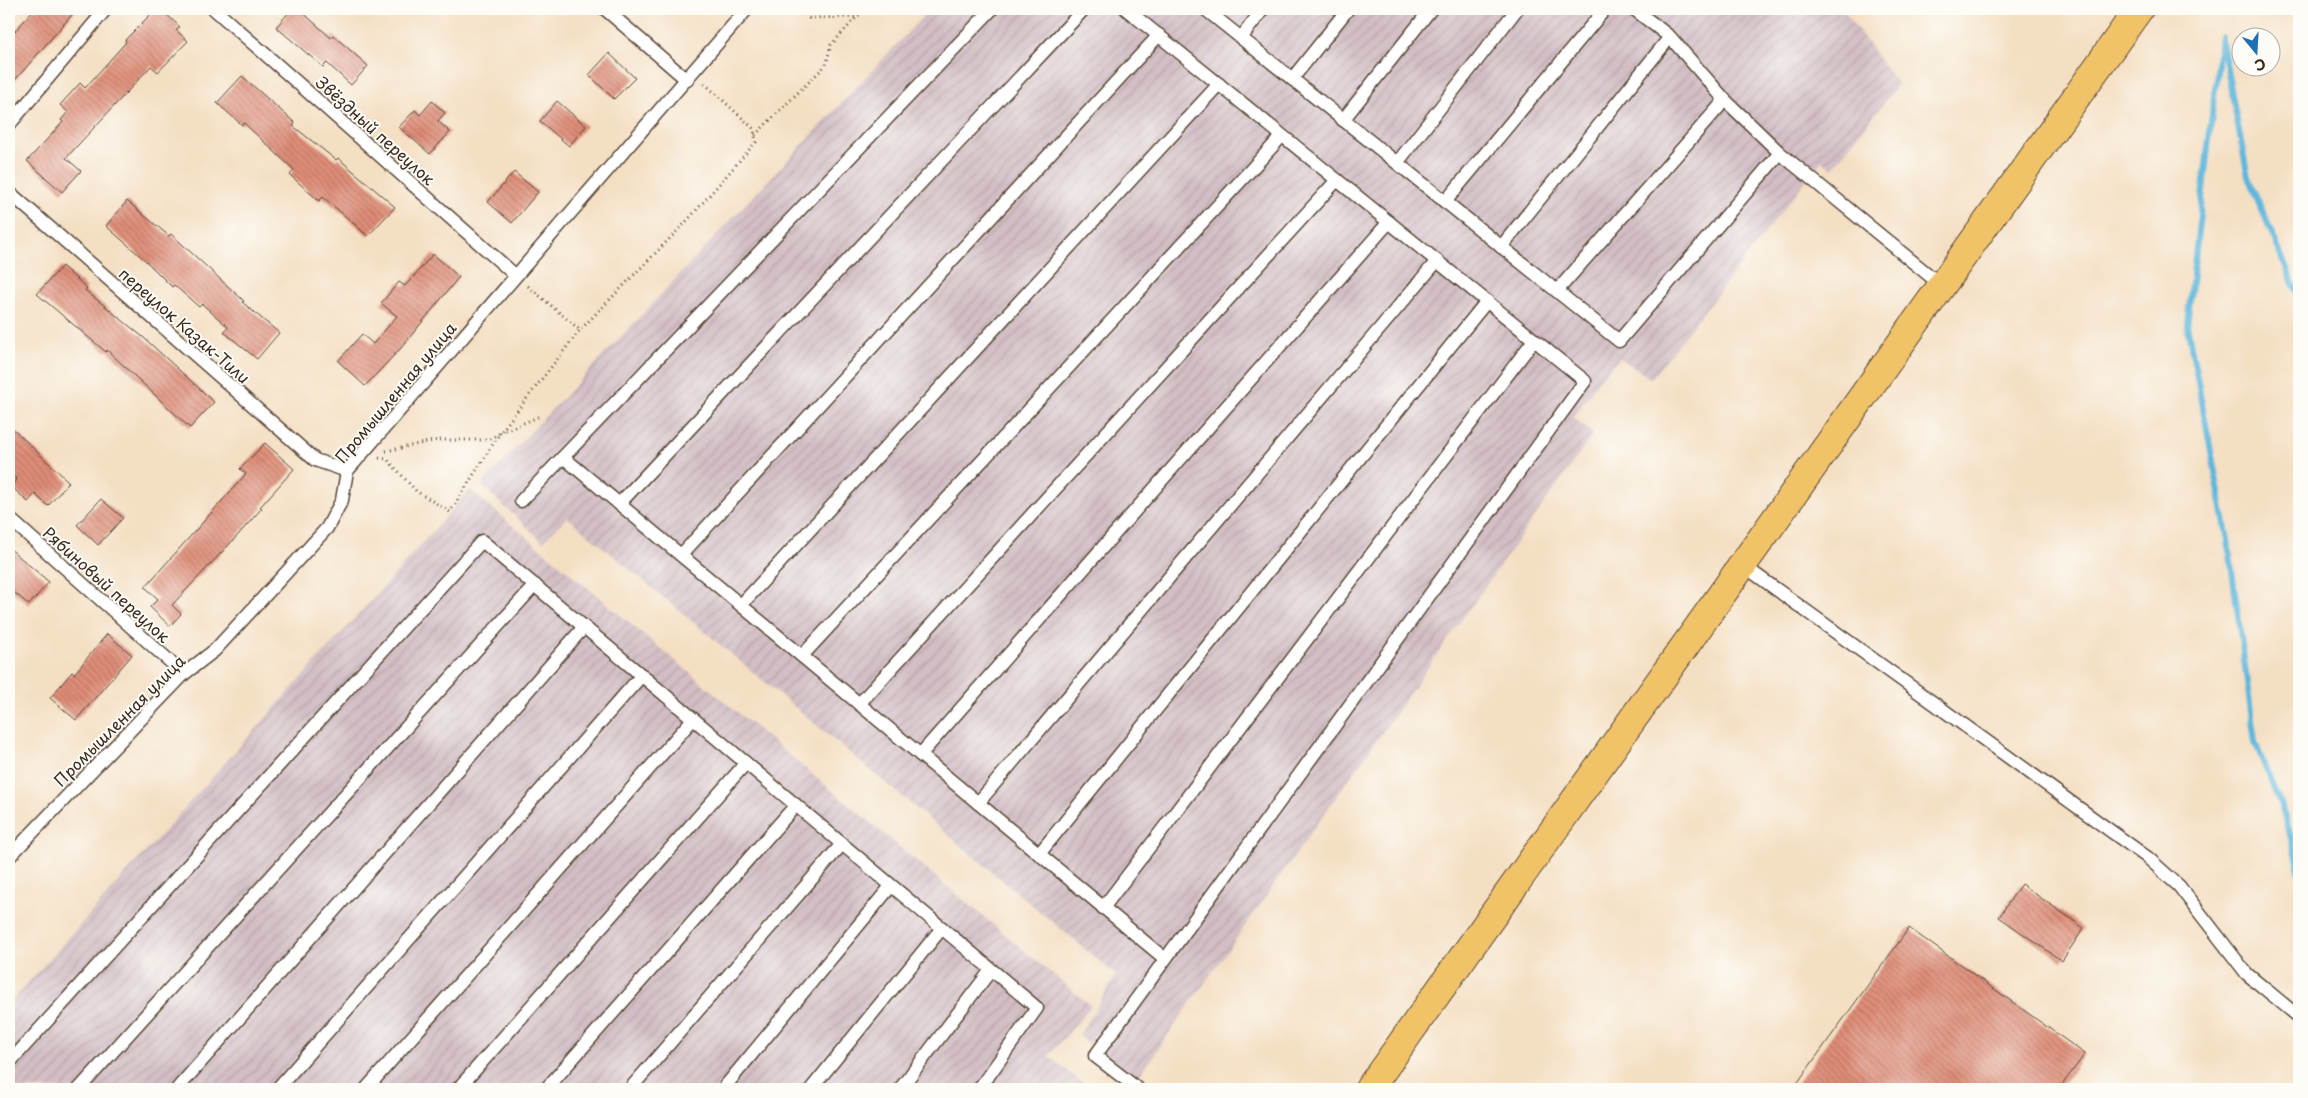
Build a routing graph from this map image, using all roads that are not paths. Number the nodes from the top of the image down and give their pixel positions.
1 (106, 9) edge
2 (214, 9) edge
3 (605, 9) edge
4 (747, 9) edge
5 (992, 9) edge
6 (1084, 9) edge
7 (1126, 9) edge
8 (1205, 9) edge
9 (1264, 9) edge
10 (1348, 9) edge
11 (1430, 9) edge
12 (1517, 9) edge
13 (1605, 9) edge
14 (1634, 9) edge
15 (2139, 9) edge
16 (1159, 35) junction
17 (1670, 37) junction
18 (1241, 38) junction
19 (690, 76) junction
20 (1292, 79) junction
21 (1219, 84) junction
22 (1725, 100) junction
23 (1342, 120) junction
24 (9, 125) edge
25 (1282, 136) junction
26 (1780, 153) junction
27 (1396, 163) junction
28 (1336, 180) junction
29 (9, 192) edge
30 (1445, 202) junction
31 (1389, 222) junction
32 (1501, 247) junction
33 (1437, 261) junction
34 (515, 275) junction
35 (1941, 285) junction
36 (1557, 291) junction
37 (1486, 301) junction
38 (1534, 340) junction
39 (563, 457) junction
40 (346, 471) junction
41 (521, 500) dead end
42 (619, 504) junction
43 (9, 518) edge
44 (681, 555) junction
45 (1744, 566) junction
46 (535, 585) junction
47 (741, 605) junction
48 (584, 627) junction
49 (802, 656) junction
50 (184, 674) junction
51 (642, 675) junction
52 (859, 704) junction
53 (693, 719) junction
54 (920, 755) junction
55 (746, 763) junction
56 (978, 803) junction
57 (796, 805) junction
58 (842, 844) junction
59 (10, 853) edge
60 (1039, 854) junction
61 (891, 886) junction
62 (1103, 908) junction
63 (942, 928) junction
64 (1164, 958) junction
65 (991, 970) junction
66 (2299, 1017) edge
67 (9, 1063) edge
68 (79, 1089) edge
69 (177, 1089) edge
70 (276, 1089) edge
71 (366, 1089) edge
72 (458, 1089) edge
73 (546, 1089) edge
74 (630, 1089) edge
75 (723, 1089) edge
76 (811, 1089) edge
77 (900, 1089) edge
78 (979, 1089) edge
79 (1138, 1089) edge
80 (1369, 1089) edge

1 - 24 lane
2 - 34 lane, Звёздный переулок
3 - 19 lane
4 - 19 lane, Промышленная улица
5 - 39 lane
6 - 42 lane
7 - 16 lane
8 - 18 lane
9 - 18 lane
10 - 20 lane
11 - 23 lane
12 - 27 lane
13 - 30 lane
14 - 17 lane
15 - 35 highway
16 - 21 lane
16 - 44 lane
17 - 22 lane
17 - 32 lane
18 - 20 lane
19 - 34 lane, Промышленная улица
20 - 23 lane
21 - 25 lane
21 - 47 lane
22 - 26 lane
22 - 36 lane
23 - 27 lane
25 - 28 lane
25 - 49 lane
26 - 35 lane
26 - 36 lane
27 - 30 lane
28 - 31 lane
28 - 52 lane
29 - 40 lane, переулок Казак-Тили
30 - 32 lane
31 - 33 lane
31 - 54 lane
32 - 36 lane
33 - 37 lane
33 - 56 lane
34 - 40 lane, Промышленная улица
35 - 45 highway
37 - 38 lane
37 - 60 lane
38 - 62 lane
38 - 64 lane
39 - 41 lane
39 - 42 lane
40 - 50 lane, Промышленная улица
42 - 44 lane
43 - 50 lane, Рябиновый переулок
44 - 47 lane
45 - 66 lane
45 - 80 highway
46 - 48 lane
46 - 67 lane
46 - 68 lane
47 - 49 lane
48 - 51 lane
48 - 69 lane
49 - 52 lane
50 - 59 lane, Промышленная улица
51 - 53 lane
51 - 70 lane
52 - 54 lane
53 - 55 lane
53 - 71 lane
54 - 56 lane
55 - 57 lane
55 - 72 lane
56 - 60 lane
57 - 58 lane
57 - 73 lane
58 - 61 lane
58 - 74 lane
60 - 62 lane
61 - 63 lane
61 - 75 lane
62 - 64 lane
63 - 65 lane
63 - 76 lane
64 - 79 lane
65 - 77 lane
65 - 78 lane

